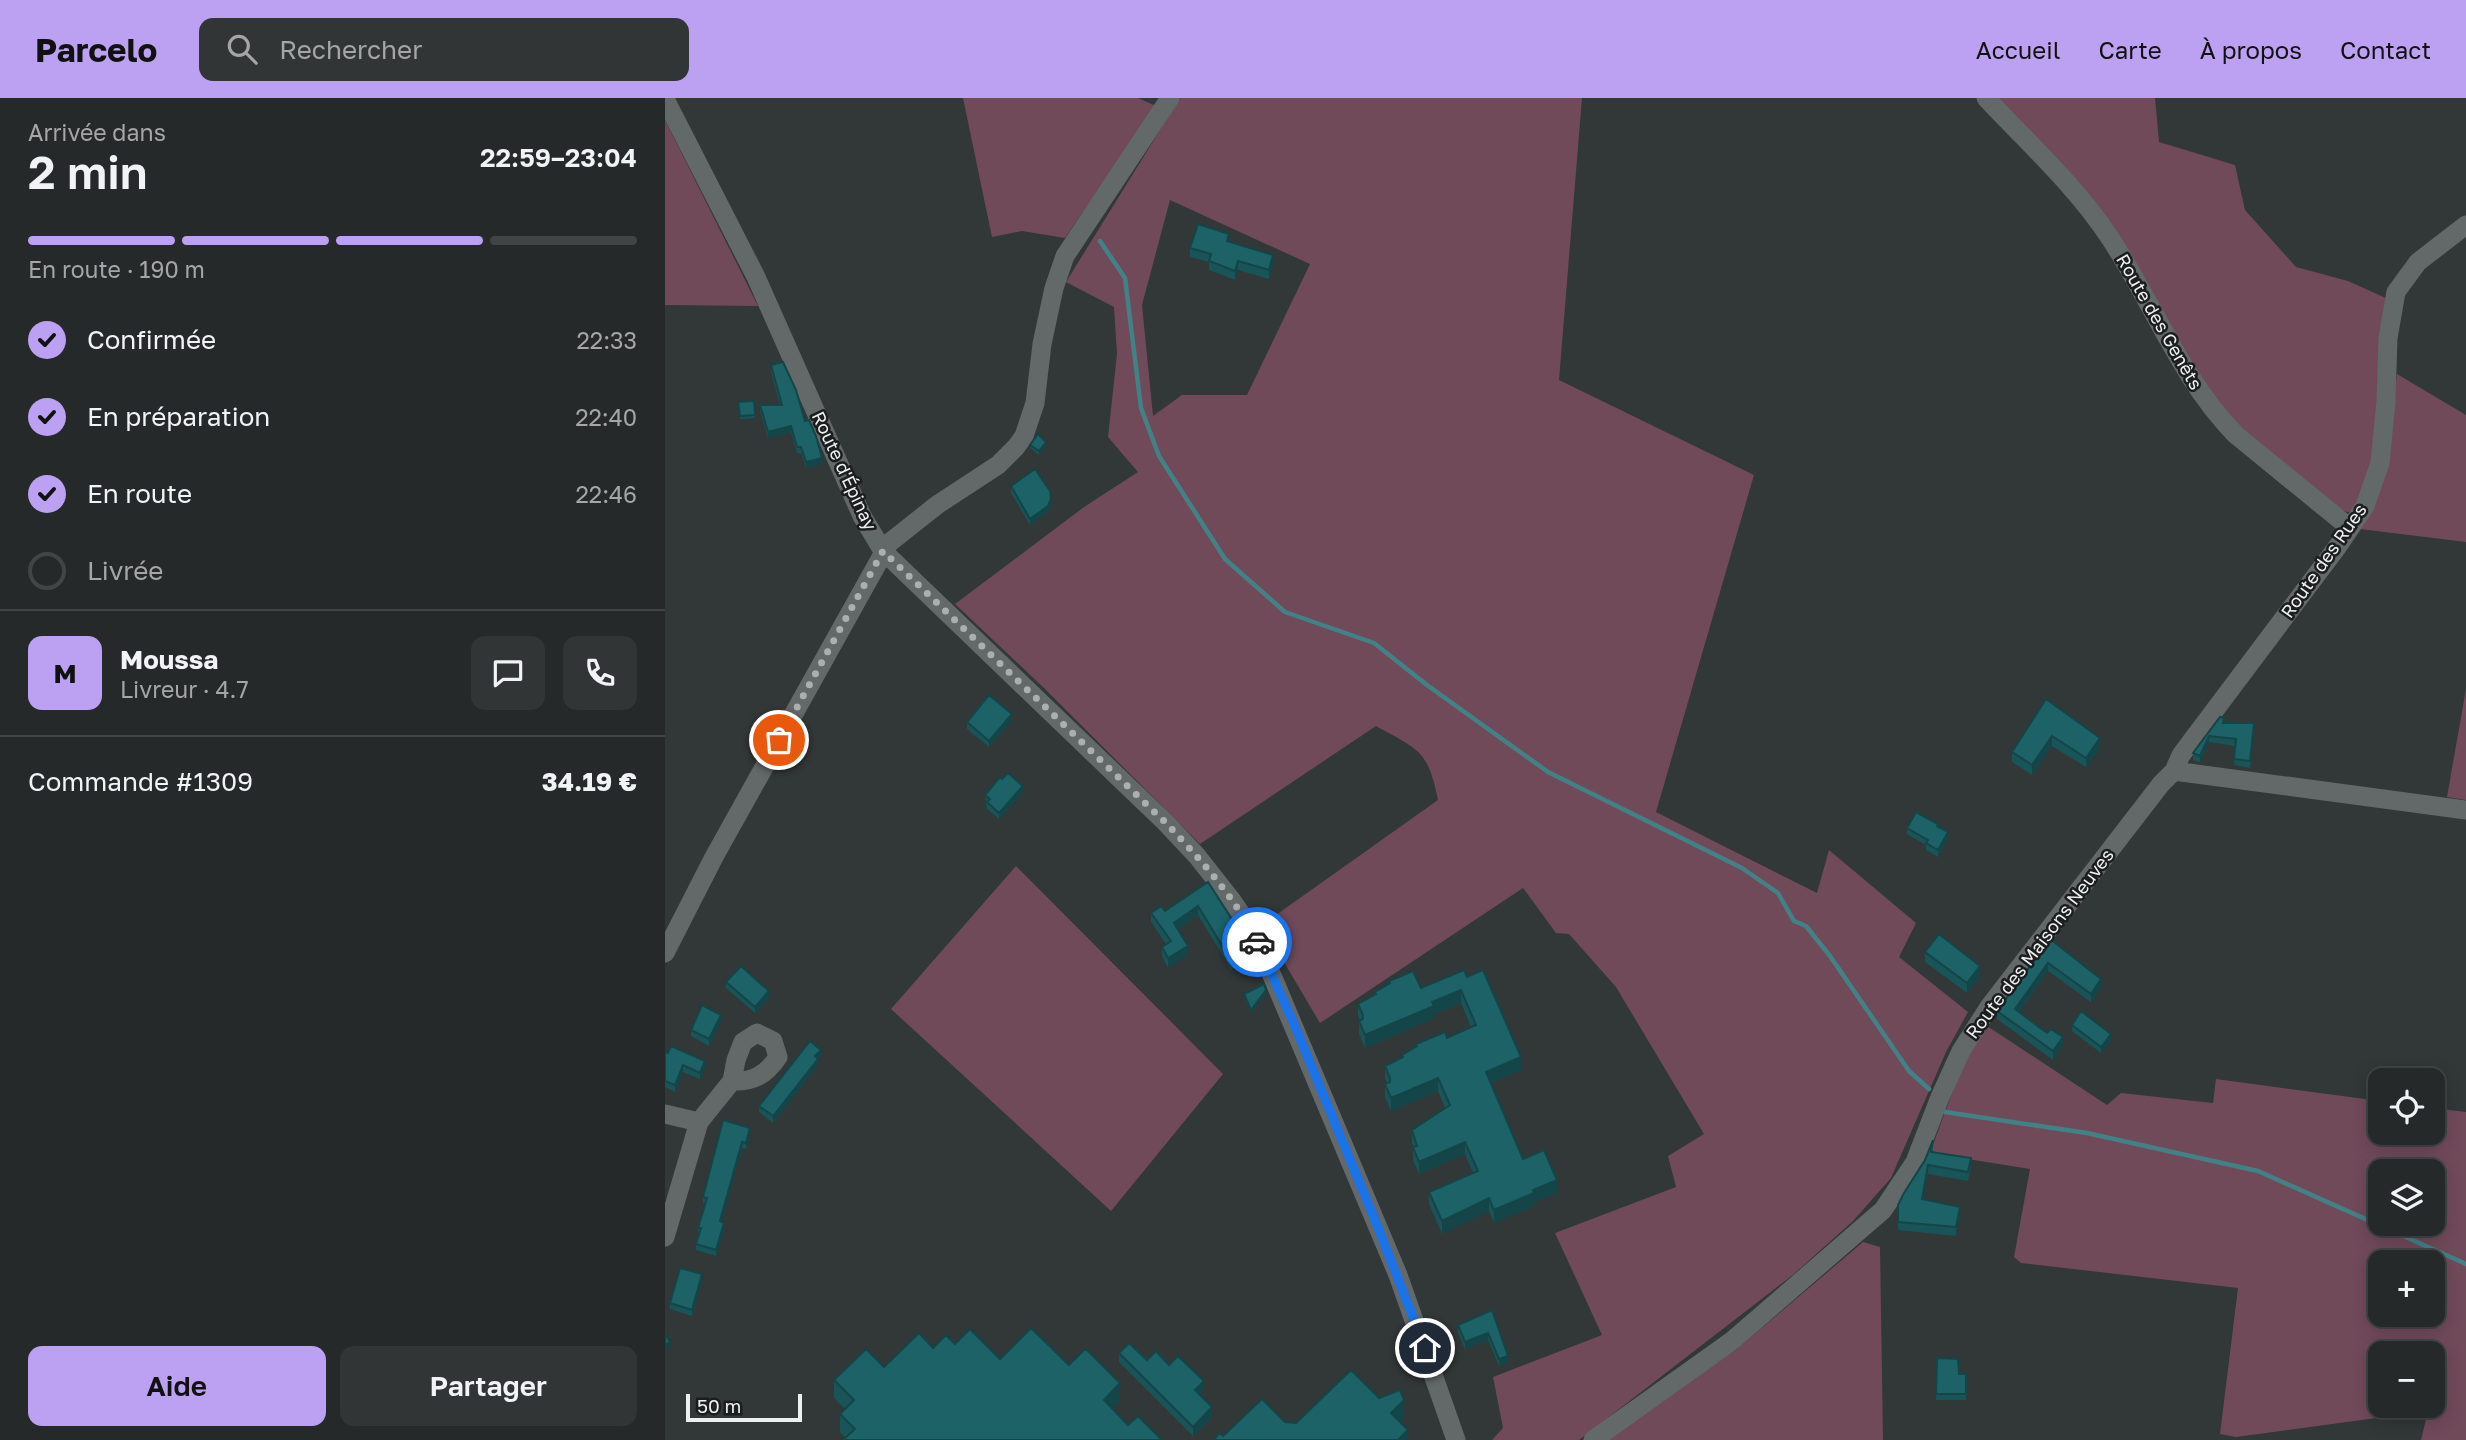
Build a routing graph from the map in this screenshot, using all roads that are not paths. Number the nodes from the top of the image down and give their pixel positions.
1 (1170, 98) edge
2 (1986, 98) edge
3 (665, 99) edge
4 (2466, 225) edge
5 (2350, 528) junction
6 (883, 551) junction
7 (2174, 771) junction
8 (2466, 810) edge
9 (665, 953) edge
10 (732, 1081) dead end
11 (665, 1114) edge
12 (699, 1122) junction
13 (665, 1237) edge
14 (1456, 1440) edge
15 (1593, 1440) edge

1 - 6 street
2 - 5 street, Route des Genêts
3 - 6 street, Route d'Épinay
4 - 5 street, Route des Rues
5 - 7 street, Route des Rues
6 - 9 street
6 - 14 street, Route d'Épinay
7 - 8 street
7 - 15 street, Route des Maisons Neuves
10 - 12 street
11 - 12 street
12 - 13 street

